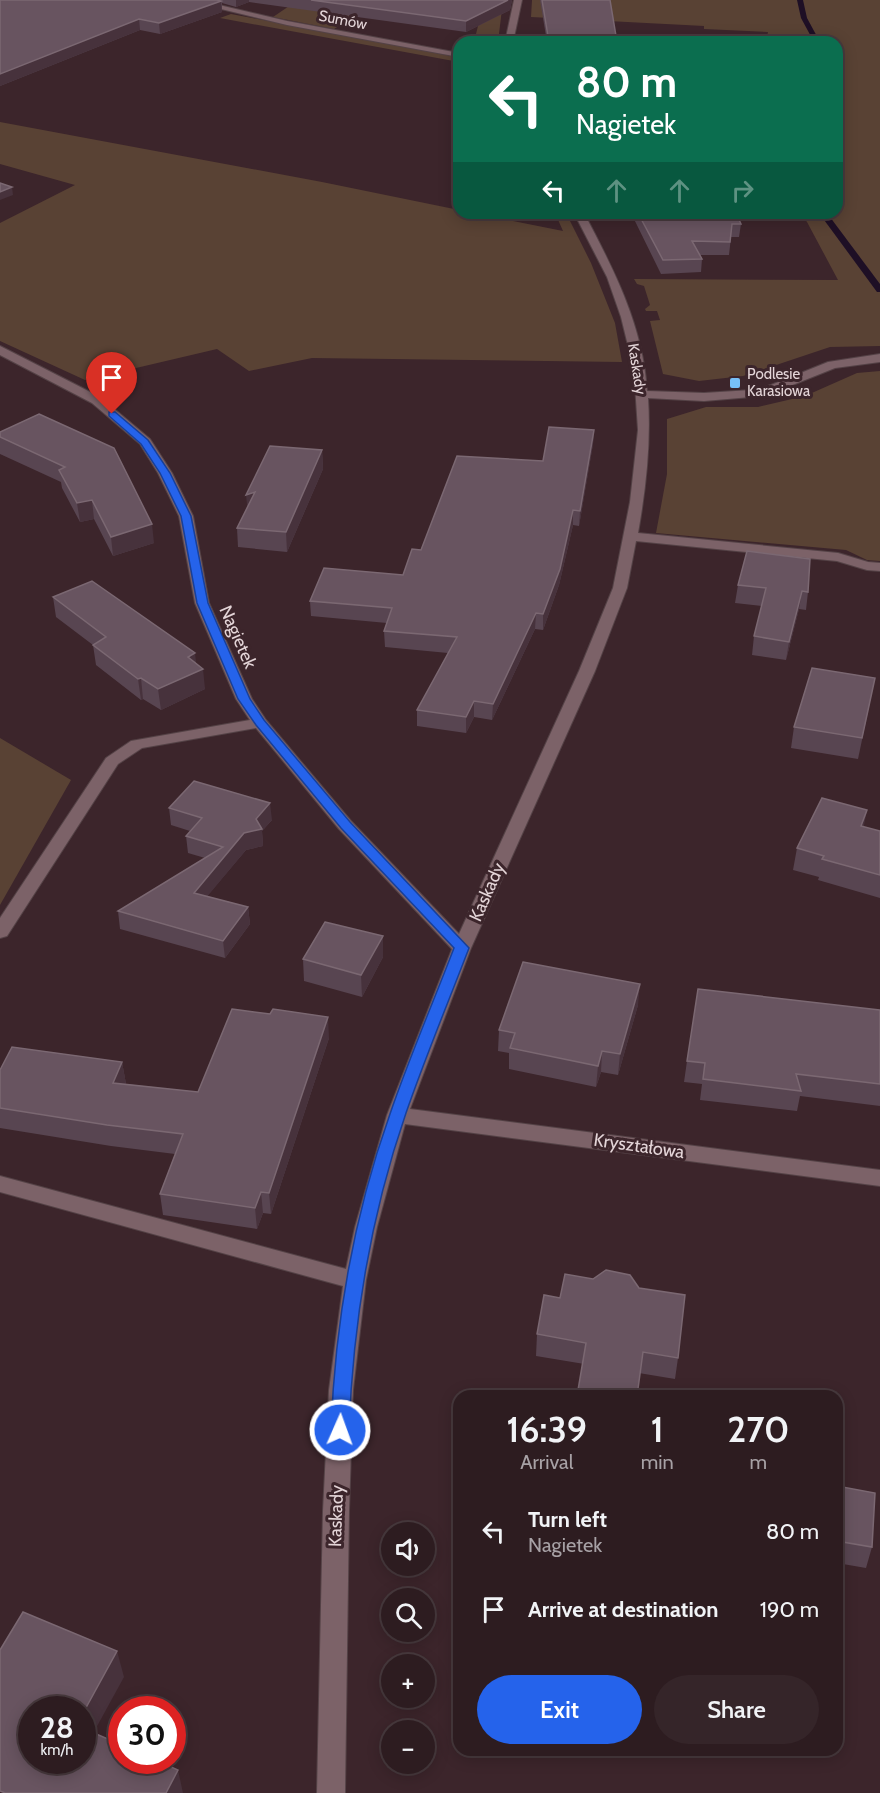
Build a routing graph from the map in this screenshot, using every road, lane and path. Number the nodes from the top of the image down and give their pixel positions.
1 (188, 0) edge
2 (518, 0) edge
3 (509, 36) edge
4 (453, 54) edge
5 (582, 219) edge
6 (0, 350) edge
7 (880, 358) edge
8 (642, 394) junction
9 (630, 536) junction
10 (880, 567) edge
11 (260, 723) junction
12 (0, 932) edge
13 (462, 948) junction
14 (397, 1115) junction
15 (880, 1178) edge
16 (0, 1184) edge
17 (355, 1280) junction
18 (332, 1793) edge

1 - 4 street, Sumów
2 - 3 street
5 - 8 street, Kaskady
6 - 11 street, Nagietek
7 - 8 street
8 - 9 street, Kaskady
9 - 10 street
9 - 13 street, Kaskady
11 - 12 street
11 - 13 street, Nagietek
13 - 14 street, Kaskady
14 - 15 street, Kryształowa
14 - 17 street, Kaskady
16 - 17 street
17 - 18 street, Kaskady

